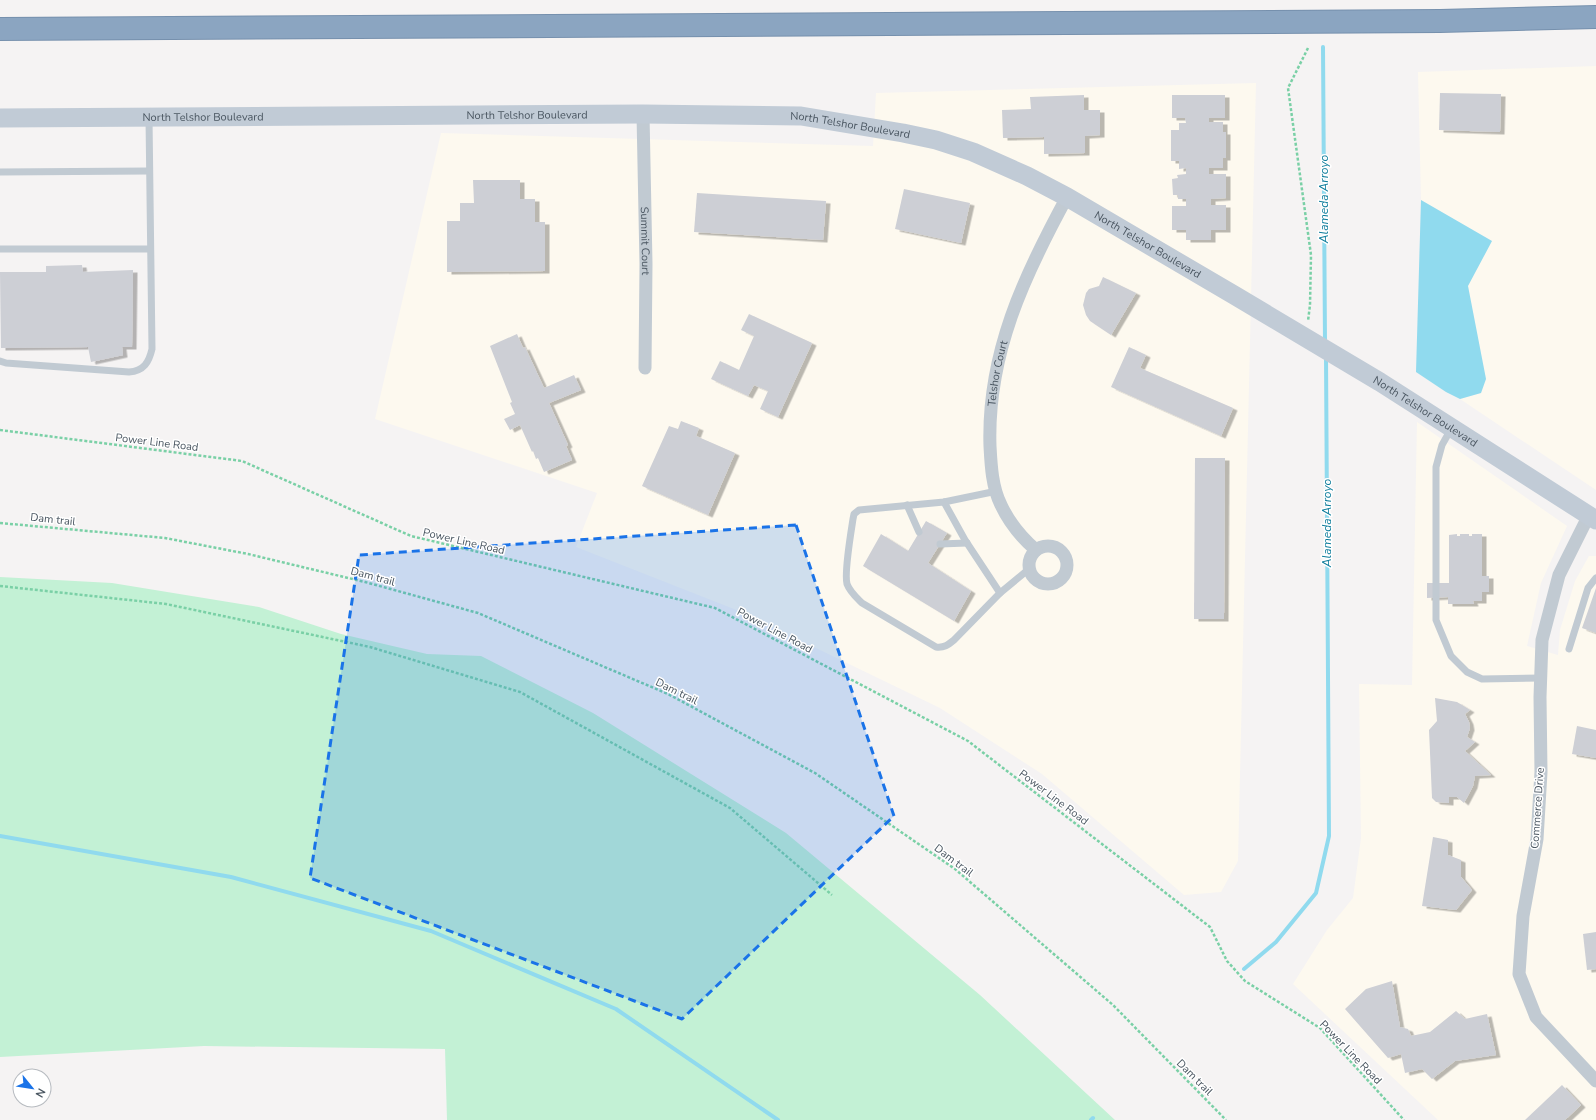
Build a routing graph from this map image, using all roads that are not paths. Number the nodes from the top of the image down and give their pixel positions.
1 (1596, 17) edge
2 (1440, 21) junction
3 (0, 29) edge
4 (1596, 32) edge
5 (643, 114) junction
6 (0, 118) edge
7 (149, 118) junction
8 (0, 172) edge
9 (149, 172) junction
10 (1067, 197) junction
11 (150, 249) junction
12 (0, 250) edge
13 (0, 361) edge
14 (645, 368) dead end
15 (1452, 428) junction
16 (997, 491) junction
17 (944, 502) junction
18 (908, 506) junction
19 (1593, 518) edge
20 (919, 532) dead end
21 (967, 543) junction
22 (940, 544) dead end
23 (1036, 550) junction
24 (1030, 569) junction
25 (1596, 578) edge
26 (1000, 593) junction
27 (1569, 649) dead end
28 (1540, 678) junction
29 (1596, 1082) edge

1 - 2 highway
2 - 3 highway
2 - 4 highway
5 - 7 main road, North Telshor Boulevard
5 - 10 main road, North Telshor Boulevard
5 - 14 street, Summit Court
6 - 7 main road, North Telshor Boulevard
7 - 9 lane
8 - 9 lane
9 - 11 lane
10 - 15 main road, North Telshor Boulevard
10 - 16 street, Telshor Court
11 - 12 lane
11 - 13 lane
15 - 19 main road, North Telshor Boulevard
15 - 28 lane
16 - 17 lane
16 - 23 street, Telshor Court
17 - 18 lane
17 - 21 lane
18 - 20 lane
18 - 26 lane
19 - 28 street, Commerce Drive
21 - 22 lane
21 - 26 lane
23 - 24 street
23 - 24 street
24 - 26 lane
25 - 27 lane
28 - 29 street, Commerce Drive

